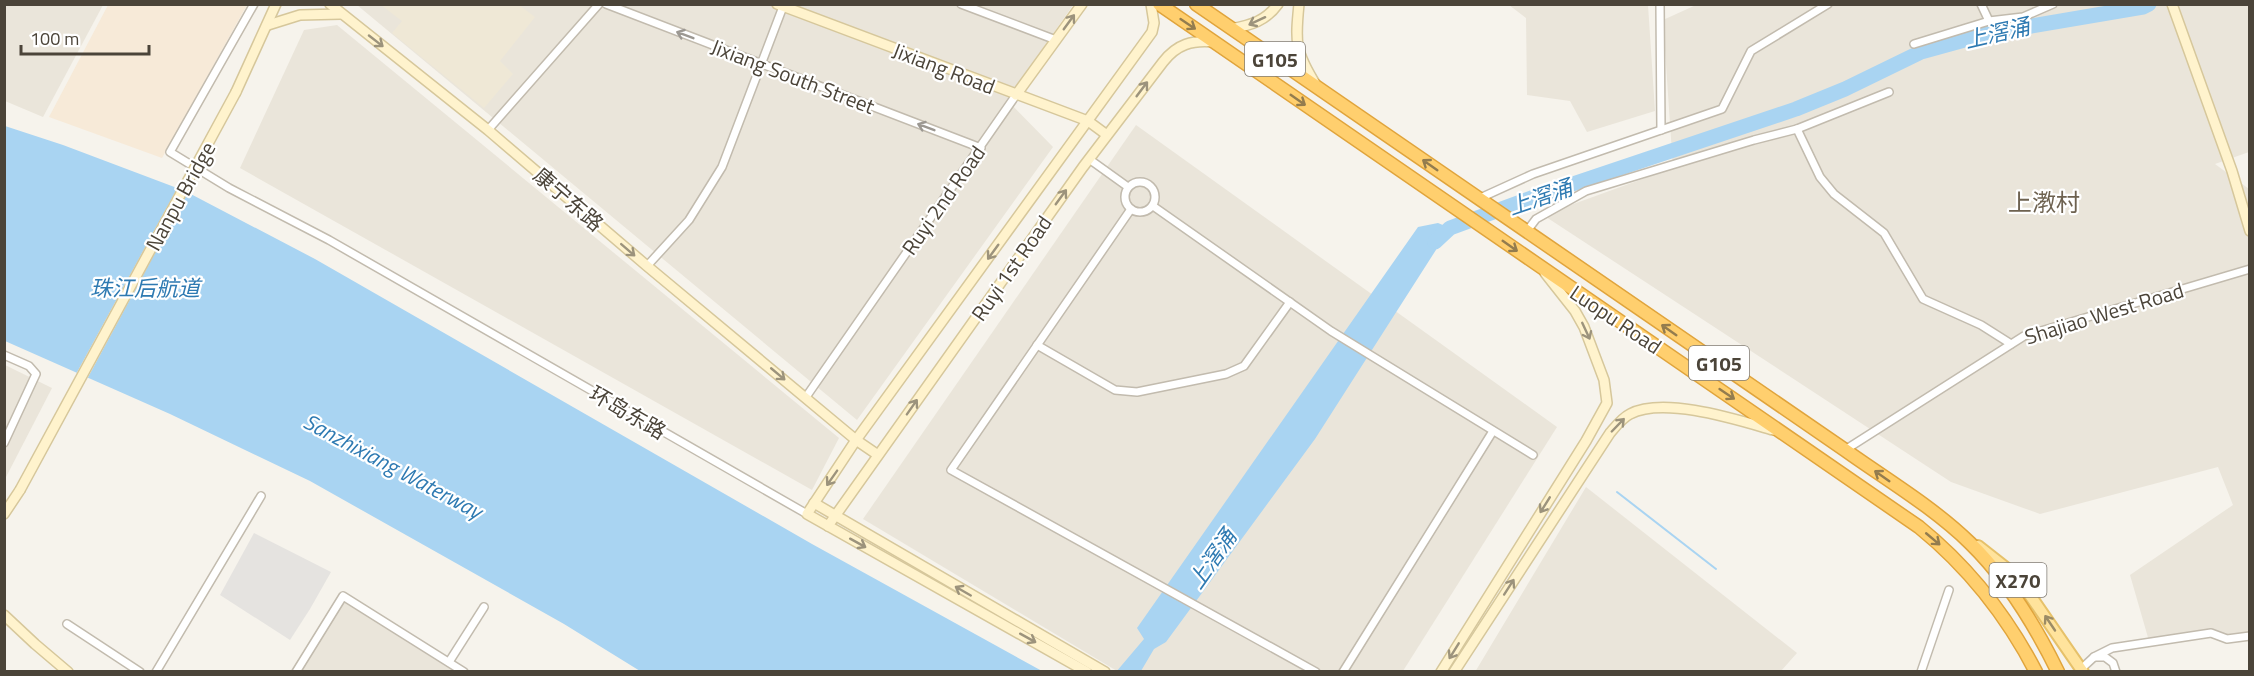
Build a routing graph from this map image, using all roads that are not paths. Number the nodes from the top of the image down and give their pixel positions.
1 (254, 4) edge
2 (276, 4) edge
3 (330, 4) edge
4 (598, 4) edge
5 (606, 4) edge
6 (962, 4) edge
7 (1082, 4) edge
8 (1151, 4) edge
9 (1160, 4) edge
10 (1196, 4) edge
11 (1278, 4) edge
12 (1299, 4) edge
13 (1660, 4) edge
14 (1828, 4) edge
15 (1981, 4) edge
16 (2052, 4) edge
17 (2172, 4) edge
18 (782, 5) edge
19 (341, 14) junction
20 (1989, 21) junction
21 (268, 25) junction
22 (1231, 29) junction
23 (1056, 40) junction
24 (1216, 43) junction
25 (1914, 44) dead end
26 (761, 64) junction
27 (1319, 89) junction
28 (1889, 92) dead end
29 (1016, 95) junction
30 (1088, 121) junction
31 (1797, 129) junction
32 (488, 130) junction
33 (1661, 130) junction
34 (1107, 135) junction
35 (981, 148) junction
36 (1089, 159) junction
37 (1128, 187) junction
38 (1478, 199) junction
39 (1153, 206) junction
40 (1131, 209) junction
41 (1527, 231) junction
42 (2250, 231) edge
43 (647, 266) junction
44 (1540, 267) junction
45 (2250, 269) edge
46 (1290, 302) junction
47 (2011, 344) junction
48 (1037, 345) junction
49 (4, 355) edge
50 (806, 398) junction
51 (1493, 431) junction
52 (1783, 432) junction
53 (856, 440) junction
54 (4, 443) edge
55 (1845, 450) junction
56 (878, 454) junction
57 (1533, 455) dead end
58 (261, 496) dead end
59 (814, 503) junction
60 (1930, 510) junction
61 (4, 514) edge
62 (807, 514) junction
63 (835, 515) junction
64 (828, 526) junction
65 (1949, 590) dead end
66 (484, 607) dead end
67 (6, 618) edge
68 (67, 624) dead end
69 (2250, 636) edge
70 (2023, 650) junction
71 (2094, 657) junction
72 (449, 662) junction
73 (2082, 670) edge
74 (68, 672) edge
75 (140, 672) edge
76 (156, 672) edge
77 (296, 672) edge
78 (464, 672) edge
79 (1087, 672) edge
80 (1106, 672) edge
81 (1316, 672) edge
82 (1343, 672) edge
83 (1442, 672) edge
84 (1454, 672) edge
85 (1921, 672) edge
86 (2028, 672) edge
87 (2036, 672) edge
88 (2058, 672) edge
89 (2116, 672) edge

1 - 62 street, 环岛东路
2 - 21 street, Nanpu Bridge
3 - 19 street, 康宁东路
4 - 32 street
26 -> 5 street, Jixiang South Street
6 - 23 street
23 -> 7 street, Ruyi 2nd Road
8 - 30 street, Ruyi 1st Road
9 -> 24 highway, Luopu Road / G105
10 - 22 highway, Luopu Road / G105
11 -> 22 street
12 - 27 street
13 - 33 street
14 - 33 street
15 - 20 street
16 - 20 street
17 - 42 street
18 - 26 street
18 - 29 street, Jixiang Road
19 - 21 street
19 -> 32 street, 康宁东路
20 - 25 street
21 - 61 street, Nanpu Bridge, bridge
22 - 27 highway, Luopu Road / G105
23 - 29 street, Ruyi 2nd Road
34 -> 24 street, Ruyi 1st Road
24 -> 44 highway, Luopu Road / G105
35 -> 26 street, Jixiang South Street
26 - 43 street
38 -> 27 highway, Luopu Road / G105
28 - 31 street
29 - 30 street, Jixiang Road
29 - 35 street, Ruyi 2nd Road
30 - 34 street, Jixiang Road
30 -> 53 street, Ruyi 1st Road
31 - 41 street
31 - 47 street
32 -> 43 street, 康宁东路
33 - 38 street
34 - 36 street, Ruyi 1st Road
35 - 50 street, Ruyi 2nd Road
36 - 37 street
56 -> 36 street, Ruyi 1st Road
37 - 39 street
37 - 40 street
38 - 41 highway, Luopu Road / G105
39 - 40 street
39 - 46 street
40 - 48 street
55 -> 41 highway, Luopu Road / G105
43 -> 50 street, 康宁东路
44 -> 52 highway, Luopu Road / G105
44 -> 83 street
45 - 47 street, Shajiao West Road
46 - 48 street
46 - 51 street
47 - 55 street, Shajiao West Road
48 - 81 street
49 - 54 street
50 - 53 street, 康宁东路
51 - 57 street
51 - 82 street
52 -> 70 highway, Luopu Road / G105
84 -> 52 street
53 - 56 street, 康宁东路
53 -> 59 street, Ruyi 1st Road
60 -> 55 highway, Luopu Road / G105
56 - 63 street, Ruyi 1st Road
58 - 76 street
59 - 62 street, Ruyi 1st Road
59 - 63 street
73 -> 60 main road, X270
60 - 88 highway, Luopu Road / G105
62 - 64 street, 环岛东路
63 - 64 street, Ruyi 1st Road
80 -> 63 street
64 -> 79 street, 环岛东路
65 - 85 street
66 - 72 street
67 - 74 street
68 - 75 street
69 - 71 street
70 - 86 main road
70 - 87 highway, Luopu Road / G105
71 - 73 street
71 - 89 street
72 - 77 street
72 - 78 street

